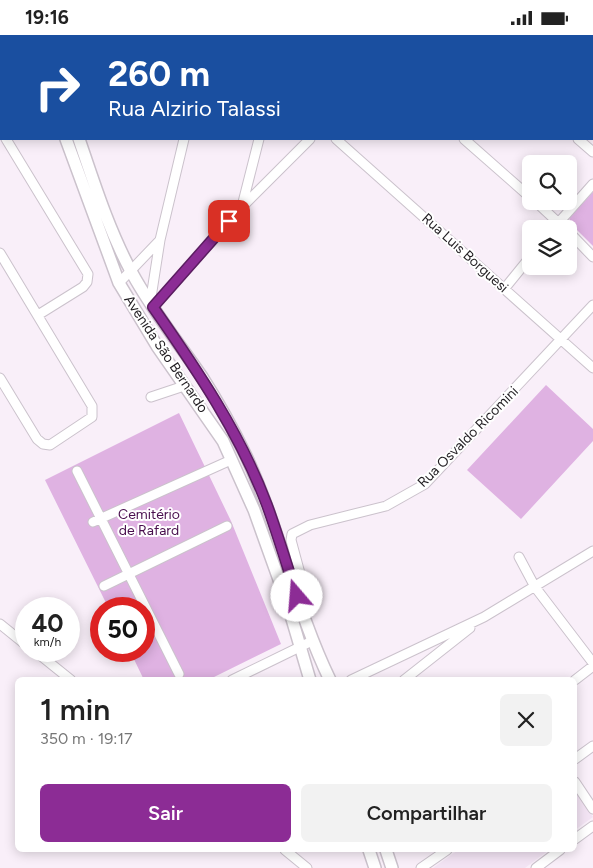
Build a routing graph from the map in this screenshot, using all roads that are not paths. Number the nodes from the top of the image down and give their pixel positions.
1 (7, 140) edge
2 (66, 140) edge
3 (79, 140) edge
4 (184, 140) edge
5 (259, 140) edge
6 (309, 140) edge
7 (337, 140) edge
8 (465, 140) edge
9 (579, 140) edge
10 (593, 152) edge
11 (593, 184) edge
12 (522, 190) edge
13 (242, 207) junction
14 (543, 210) edge
15 (553, 220) edge
16 (565, 220) edge
17 (160, 240) junction
18 (577, 241) edge
19 (0, 253) edge
20 (593, 257) edge
21 (522, 266) edge
22 (131, 272) junction
23 (119, 283) junction
24 (504, 288) junction
25 (593, 305) edge
26 (152, 306) junction
27 (38, 315) junction
28 (562, 340) junction
29 (593, 368) edge
30 (0, 378) edge
31 (202, 378) junction
32 (184, 386) junction
33 (151, 397) dead end
34 (231, 460) junction
35 (77, 471) dead end
36 (267, 505) junction
37 (254, 510) junction
38 (97, 520) junction
39 (227, 526) dead end
40 (592, 553) edge
41 (519, 557) dead end
42 (129, 574) junction
43 (104, 586) dead end
44 (535, 587) junction
45 (297, 596) junction
46 (484, 617) junction
47 (0, 624) edge
48 (15, 636) edge
49 (312, 641) junction
50 (300, 646) junction
51 (49, 662) edge
52 (593, 665) edge
53 (179, 674) dead end
54 (67, 677) edge
55 (238, 677) edge
56 (309, 677) edge
57 (329, 677) edge
58 (357, 677) edge
59 (408, 677) edge
60 (577, 678) edge
61 (593, 746) edge
62 (577, 758) edge
63 (577, 785) edge
64 (593, 809) edge
65 (593, 826) edge
66 (577, 838) edge
67 (287, 852) edge
68 (370, 852) edge
69 (387, 852) edge
70 (444, 852) edge
71 (557, 852) edge
72 (538, 867) edge
73 (307, 868) edge
74 (375, 868) edge
75 (392, 868) edge
76 (421, 868) edge

1 - 27 street
2 - 23 main road, Avenida São Bernardo
3 - 22 main road, Avenida São Bernardo
4 - 17 street
5 - 13 street
6 - 13 street
7 - 24 street, Rua Luis Borguesi
8 - 12 street
9 - 10 street
11 - 16 street
13 - 26 street
14 - 15 street
17 - 22 street
17 - 26 street
18 - 20 street
19 - 27 street
21 - 24 street
22 - 23 street
22 - 26 main road, Avenida São Bernardo
23 - 32 main road, Avenida São Bernardo
24 - 28 street, Rua Luis Borguesi
25 - 28 street, Rua Osvaldo Ricomini
26 - 31 main road, Avenida São Bernardo
27 - 30 street
28 - 29 street, Rua Luis Borguesi
28 - 45 street, Rua Osvaldo Ricomini
31 - 32 main road
31 - 36 main road, Avenida São Bernardo
32 - 33 street
32 - 34 main road, Avenida São Bernardo
34 - 37 main road, Avenida São Bernardo
34 - 38 street
35 - 38 street
36 - 37 main road
36 - 45 main road, Avenida São Bernardo
37 - 50 main road, Avenida São Bernardo
38 - 42 street
39 - 42 street
40 - 44 street
41 - 44 street
42 - 43 street
42 - 53 street
44 - 46 street
44 - 52 street
45 - 49 main road, Avenida São Bernardo
46 - 58 street
46 - 59 street
47 - 48 street
49 - 50 street
49 - 57 main road, Avenida São Bernardo
50 - 55 street
50 - 56 main road, Avenida São Bernardo
51 - 54 street
52 - 60 street
61 - 62 street
63 - 64 street
65 - 66 street
67 - 73 street
68 - 74 main road
69 - 75 main road
70 - 76 street
71 - 72 street

